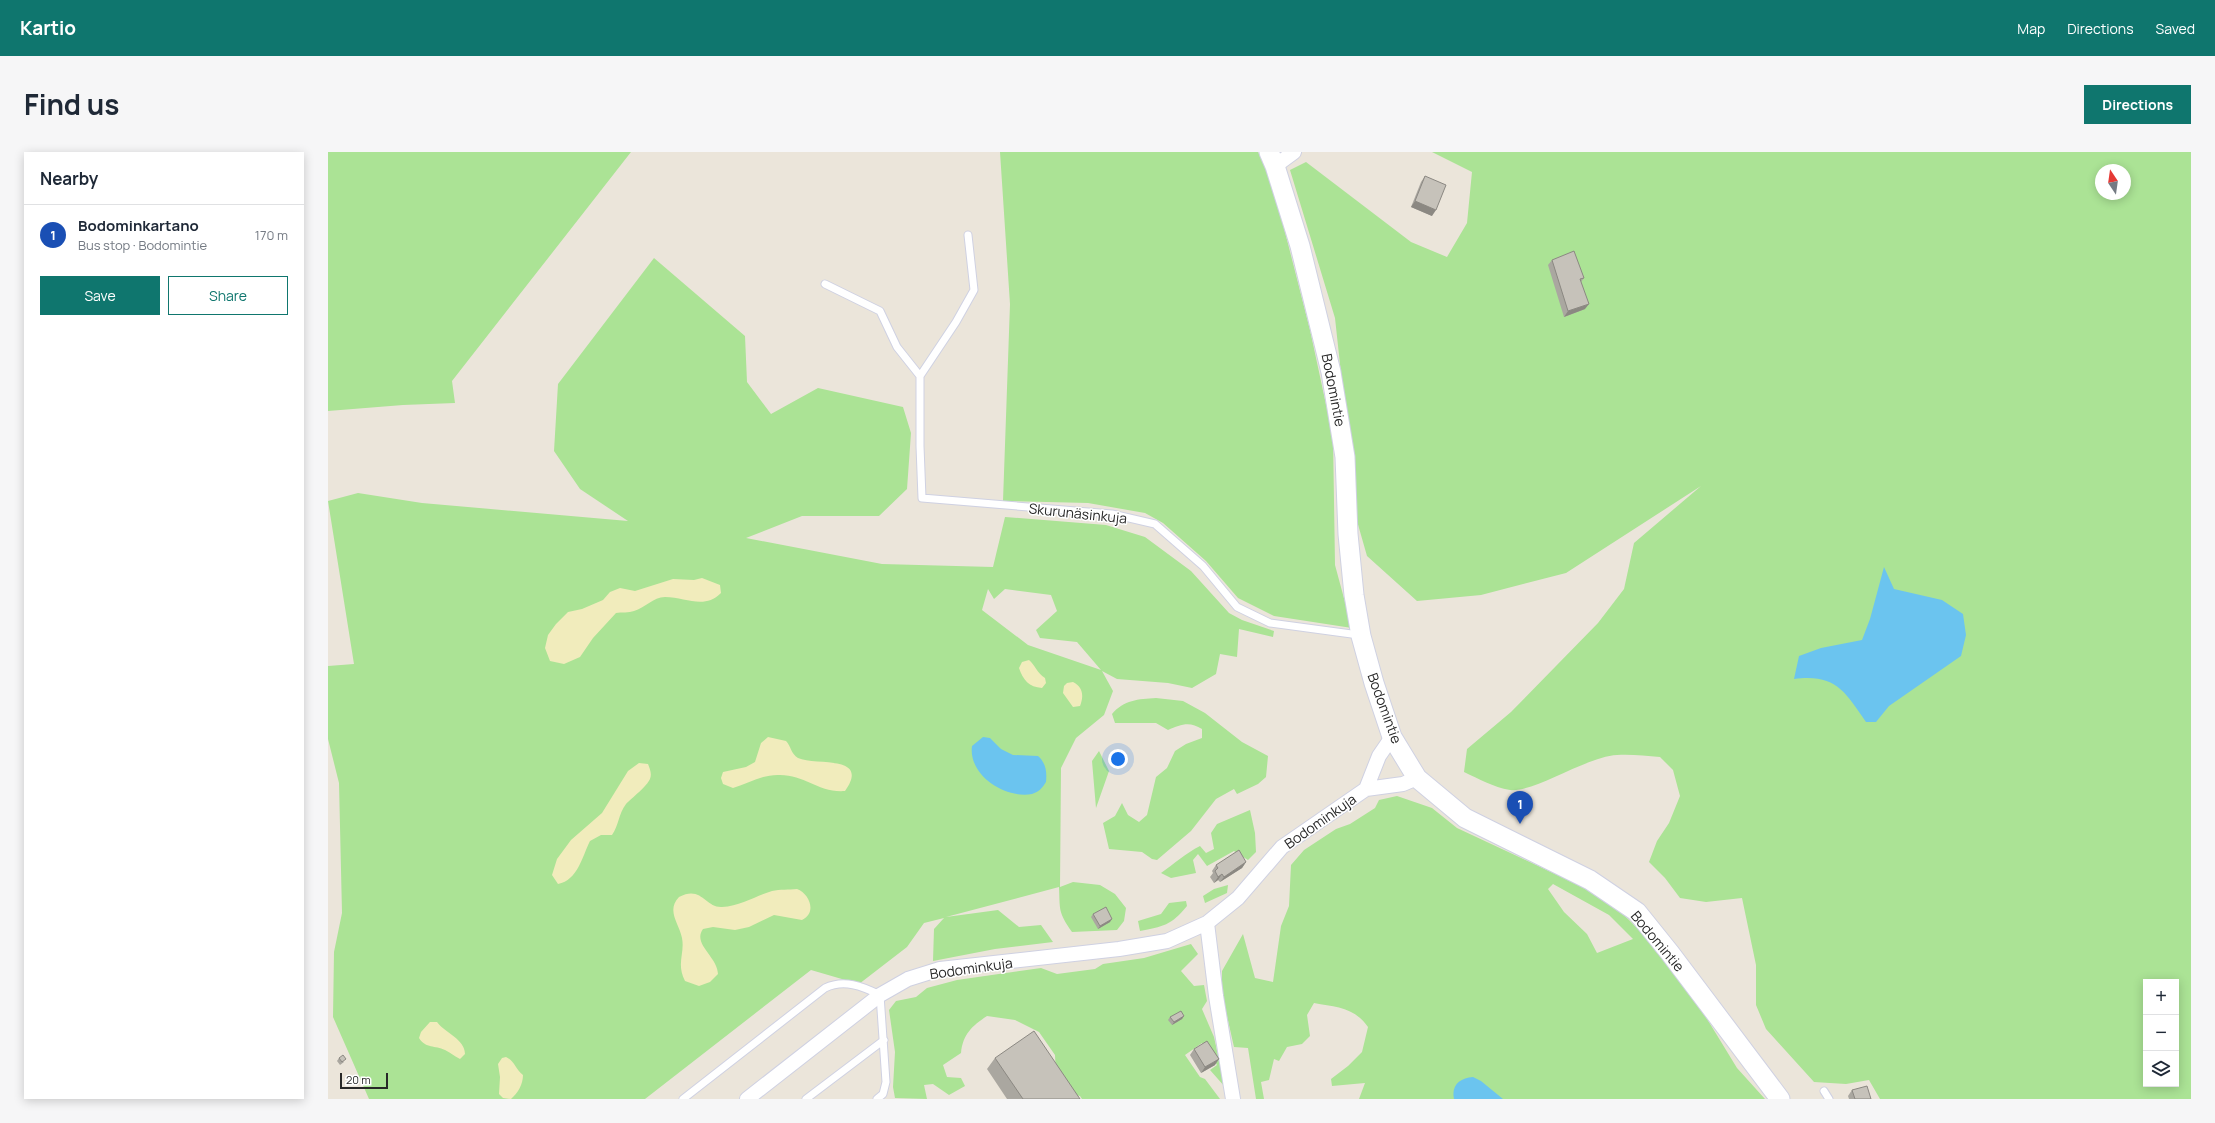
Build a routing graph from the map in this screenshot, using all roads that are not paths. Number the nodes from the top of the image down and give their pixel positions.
1 (1294, 152) edge
2 (1272, 159) edge
3 (968, 235) dead end
4 (825, 284) dead end
5 (920, 376) junction
6 (1361, 636) junction
7 (1392, 737) junction
8 (1417, 778) junction
9 (1366, 789) junction
10 (1207, 923) junction
11 (880, 995) junction
12 (884, 1040) junction
13 (1824, 1091) dead end
14 (683, 1099) edge
15 (746, 1099) edge
16 (806, 1099) edge
17 (877, 1099) edge
18 (1233, 1099) edge
19 (1780, 1099) edge
20 (1829, 1099) edge

1 - 2 street
2 - 6 street, Bodomintie
3 - 5 lane
4 - 5 lane
5 - 6 lane, Skurunäsinkuja
6 - 7 street, Bodomintie
7 - 8 street, Bodomintie
7 - 9 street, Bodominkuja
8 - 9 street, Bodominkuja
8 - 19 street, Bodomintie
9 - 10 street, Bodominkuja
10 - 11 street, Bodominkuja
10 - 18 street
11 - 12 lane
11 - 14 lane
11 - 15 street, Bodominkuja
12 - 16 lane
12 - 17 lane
13 - 20 lane

